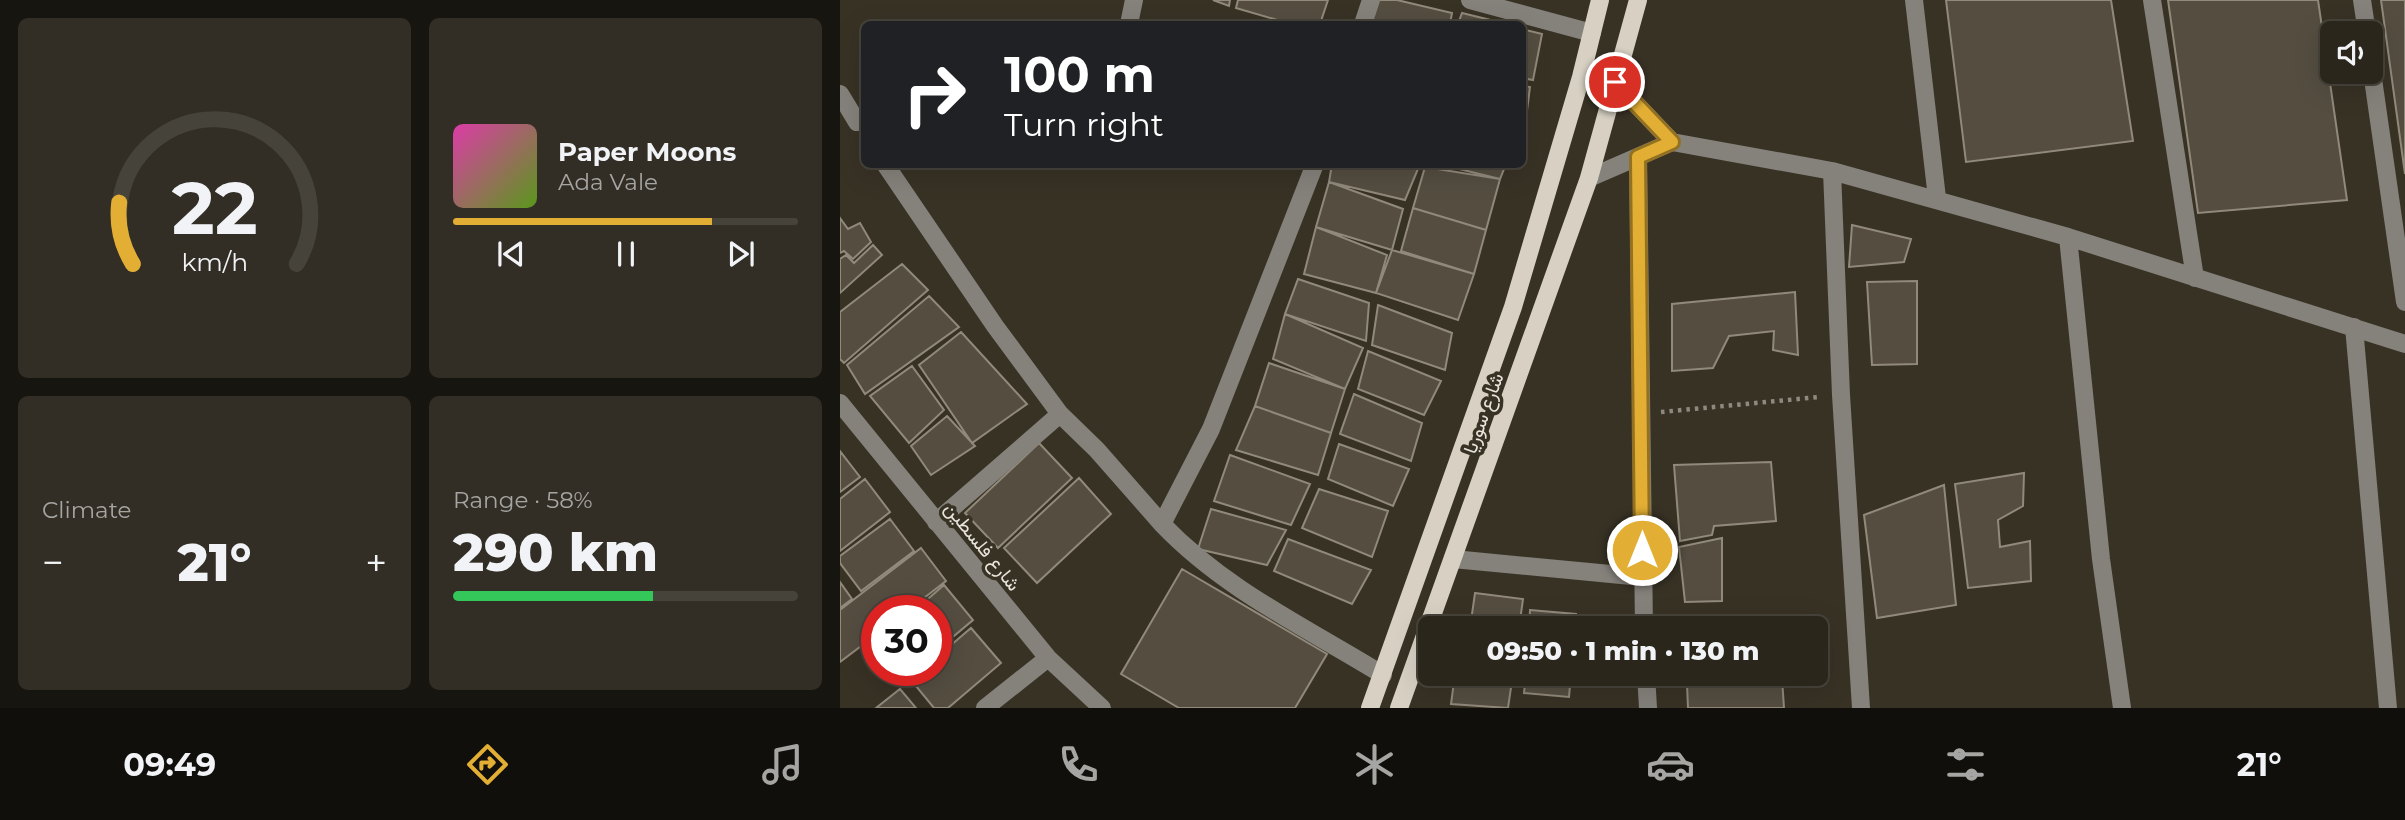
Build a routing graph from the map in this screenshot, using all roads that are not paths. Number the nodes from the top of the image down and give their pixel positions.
1 (1134, 0) edge
2 (1371, 0) edge
3 (1470, 0) edge
4 (1600, 0) edge
5 (1638, 0) edge
6 (1914, 0) edge
7 (2152, 0) edge
8 (2362, 0) edge
9 (1130, 21) edge
10 (1364, 21) edge
11 (2365, 21) edge
12 (1592, 33) junction
13 (1615, 82) junction
14 (2374, 84) edge
15 (840, 94) edge
16 (861, 125) edge
17 (1672, 142) junction
18 (1638, 157) junction
19 (888, 168) edge
20 (1313, 168) edge
21 (1832, 171) junction
22 (1589, 178) junction
23 (1937, 198) junction
24 (2068, 237) junction
25 (2195, 278) junction
26 (2405, 302) edge
27 (2354, 327) junction
28 (2405, 344) edge
29 (840, 402) edge
30 (1060, 414) junction
31 (936, 522) junction
32 (1163, 524) junction
33 (1453, 559) junction
34 (1642, 578) junction
35 (1644, 616) edge
36 (1048, 658) junction
37 (1381, 681) junction
38 (1647, 686) edge
39 (985, 708) edge
40 (1102, 708) edge
41 (1358, 708) edge
42 (1370, 708) edge
43 (1399, 708) edge
44 (1648, 708) edge
45 (1861, 708) edge
46 (2122, 708) edge
47 (2388, 708) edge

1 - 9 street
2 - 10 street
3 - 12 street
4 - 12 main road
5 - 13 main road, شارع سوريا
6 - 23 street
7 - 25 street
8 - 11 street
12 - 37 main road
13 - 17 street
13 - 22 main road, شارع سوريا
14 - 26 street
15 - 16 street
17 - 18 street
17 - 21 street
18 - 22 street
18 - 34 street
19 - 30 street
20 - 32 street
21 - 23 street
21 - 45 street
22 - 33 main road, شارع سوريا
23 - 24 street
24 - 25 street
24 - 46 street
25 - 27 street
27 - 28 street
27 - 47 street
29 - 31 street, شارع فلسطين
30 - 31 street
30 - 32 street
31 - 36 street, شارع فلسطين
32 - 37 street
33 - 34 street
33 - 43 main road, شارع سوريا
34 - 35 street
36 - 39 street
36 - 40 street, شارع فلسطين
37 - 41 main road
37 - 42 main road
38 - 44 street

